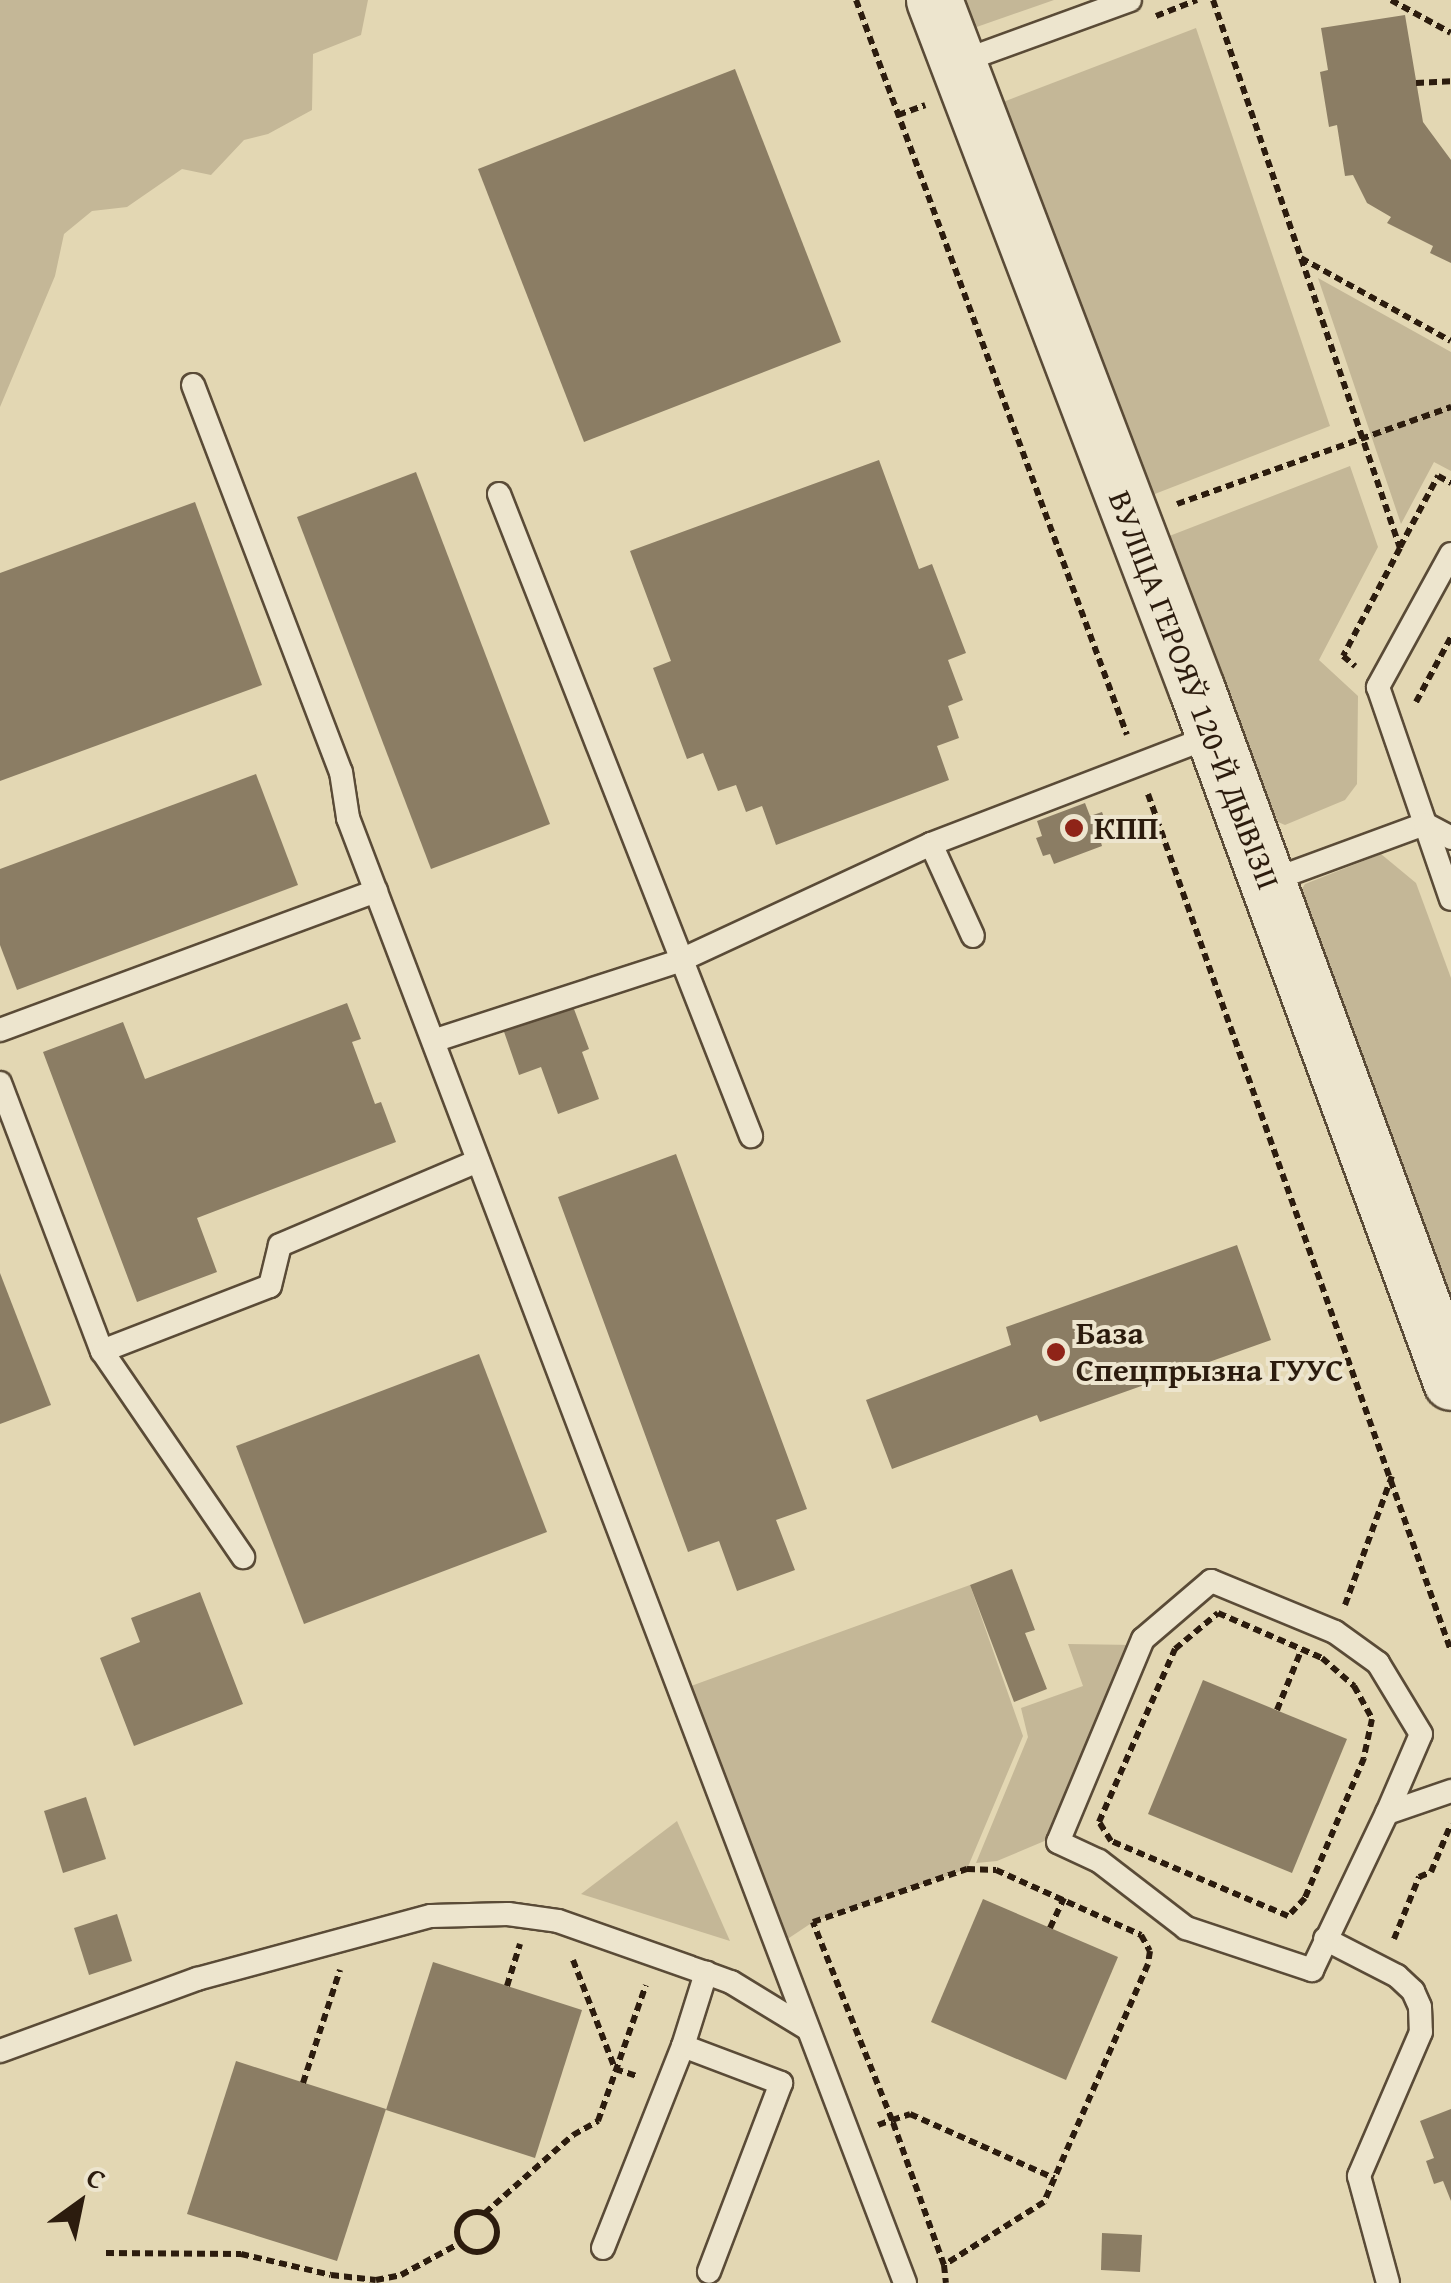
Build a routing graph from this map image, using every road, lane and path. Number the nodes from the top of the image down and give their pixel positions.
1 (856, 0) edge
2 (934, 0) edge
3 (1130, 0) edge
4 (1213, 0) edge
5 (1391, 0) edge
6 (1451, 33) edge
7 (957, 63) junction
8 (1451, 81) edge
9 (1416, 83) dead end
10 (1300, 258) junction
11 (1451, 340) edge
12 (193, 385) dead end
13 (1451, 407) edge
14 (1362, 441) junction
15 (1451, 483) edge
16 (499, 494) dead end
17 (1177, 504) dead end
18 (1400, 548) junction
19 (1451, 554) edge
20 (1378, 687) junction
21 (1213, 736) junction
22 (1137, 763) junction
23 (1425, 824) junction
24 (1451, 838) edge
25 (931, 844) junction
26 (1267, 882) junction
27 (376, 890) junction
28 (1451, 899) edge
29 (973, 936) dead end
30 (678, 960) junction
31 (0, 1030) edge
32 (436, 1040) junction
33 (0, 1084) edge
34 (751, 1136) dead end
35 (478, 1161) junction
36 (102, 1351) junction
37 (1447, 1360) edge
38 (1392, 1474) junction
39 (243, 1557) dead end
40 (1334, 1632) junction
41 (1302, 1650) junction
42 (1451, 1652) edge
43 (1322, 1658) junction
44 (1276, 1710) dead end
45 (1451, 1791) edge
46 (1386, 1812) junction
47 (1451, 1824) edge
48 (1064, 1898) junction
49 (529, 1917) junction
50 (558, 1921) junction
51 (1050, 1928) dead end
52 (1326, 1939) junction
53 (343, 1941) junction
54 (657, 1956) junction
55 (1382, 1968) junction
56 (706, 1973) junction
57 (507, 1986) dead end
58 (808, 2030) junction
59 (683, 2046) junction
60 (0, 2051) edge
61 (615, 2069) junction
62 (303, 2083) dead end
63 (667, 2087) junction
64 (892, 2120) junction
65 (1054, 2178) junction
66 (485, 2213) junction
67 (460, 2243) junction
68 (603, 2248) dead end
69 (106, 2252) dead end
70 (944, 2264) junction
71 (709, 2272) dead end
72 (905, 2283) edge
73 (946, 2283) edge
74 (1388, 2283) edge

1 - 22 path
2 - 7 street, ВУЛІЦА ГЕРОЯЎ 120-Й ДЫВІЗІІ
3 - 7 lane
4 - 10 path
5 - 6 path
7 - 21 street, ВУЛІЦА ГЕРОЯЎ 120-Й ДЫВІЗІІ
8 - 9 path
10 - 11 path
10 - 14 path
12 - 27 lane
13 - 14 path
14 - 17 path
14 - 18 path
15 - 18 path
16 - 30 lane
18 - 20 path
19 - 20 lane
20 - 23 lane
21 - 22 lane
21 - 26 street, ВУЛІЦА ГЕРОЯЎ 120-Й ДЫВІЗІІ
22 - 25 lane
22 - 38 path
23 - 24 lane
23 - 26 lane
23 - 28 lane
25 - 29 lane
25 - 30 lane
26 - 37 street, ВУЛІЦА ГЕРОЯЎ 120-Й ДЫВІЗІІ
27 - 31 lane
27 - 32 lane
30 - 32 lane
30 - 34 lane
32 - 35 lane
33 - 36 lane
35 - 36 lane
35 - 58 lane
36 - 39 lane
38 - 40 path
38 - 42 path
40 - 43 path
40 - 46 lane
40 - 52 lane
41 - 43 path
41 - 43 path
41 - 44 path
45 - 46 lane
46 - 52 lane
47 - 55 path
48 - 51 path
48 - 64 path
48 - 65 path
49 - 50 lane
49 - 53 lane
49 - 57 path
50 - 54 lane
50 - 61 path
52 - 55 lane
53 - 60 lane
53 - 62 path
54 - 56 lane
54 - 61 path
55 - 74 lane
56 - 58 lane
56 - 59 lane
58 - 72 lane
59 - 63 lane
59 - 71 lane
61 - 63 path
61 - 66 path
63 - 68 lane
64 - 65 path
64 - 70 path
65 - 70 path
66 - 67 path
66 - 67 path
67 - 69 path
70 - 73 path

